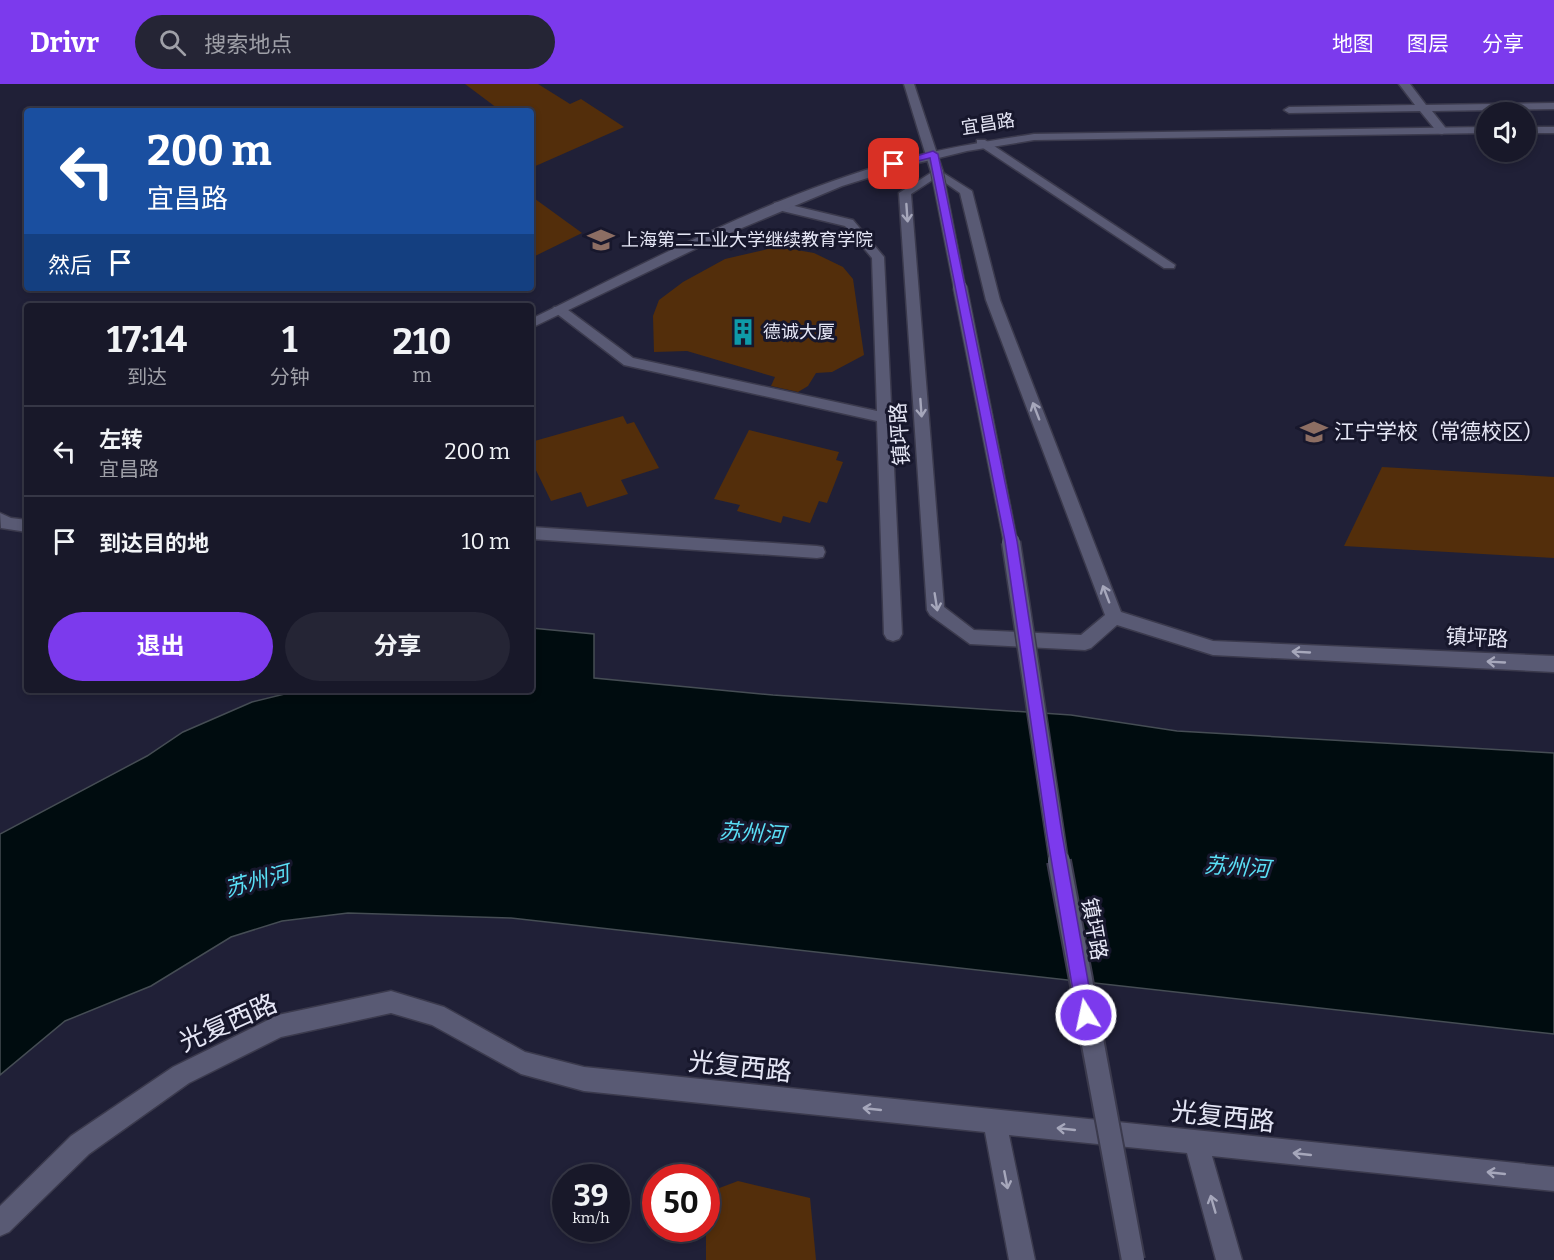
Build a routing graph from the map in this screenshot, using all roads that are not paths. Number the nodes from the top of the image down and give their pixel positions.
1 (909, 84) edge
2 (1404, 84) edge
3 (1554, 106) edge
4 (1425, 108) junction
5 (1289, 110) dead end
6 (1476, 130) edge
7 (1536, 130) edge
8 (1554, 130) edge
9 (1442, 131) junction
10 (981, 142) junction
11 (935, 163) junction
12 (778, 206) junction
13 (1169, 265) dead end
14 (560, 310) junction
15 (534, 323) edge
16 (885, 418) junction
17 (0, 519) edge
18 (24, 526) edge
19 (534, 533) edge
20 (817, 552) dead end
21 (1114, 616) junction
22 (893, 634) dead end
23 (1554, 664) edge
24 (995, 1122) junction
25 (1196, 1143) junction
26 (1554, 1179) edge
27 (0, 1223) edge
28 (1022, 1260) edge
29 (1133, 1260) edge
30 (1229, 1260) edge

1 - 11 street
2 - 4 street
3 - 4 street
4 - 5 street
4 - 9 street
6 - 9 street, 宜昌路
7 - 8 street
9 - 10 street, 宜昌路
10 - 11 street, 宜昌路
10 - 13 street
11 - 12 street, 宜昌路
21 -> 11 street
11 -> 21 street, 镇坪路
11 - 29 street, 镇坪路, bridge
12 - 14 street, 宜昌路
12 - 16 street
14 - 15 street, 宜昌路
14 - 16 street
16 - 22 street
17 - 18 street
19 - 20 street
23 -> 21 street, 镇坪路
25 -> 24 street, 光复西路
24 -> 27 street, 光复西路
24 -> 28 street
26 -> 25 street, 光复西路
30 -> 25 street

